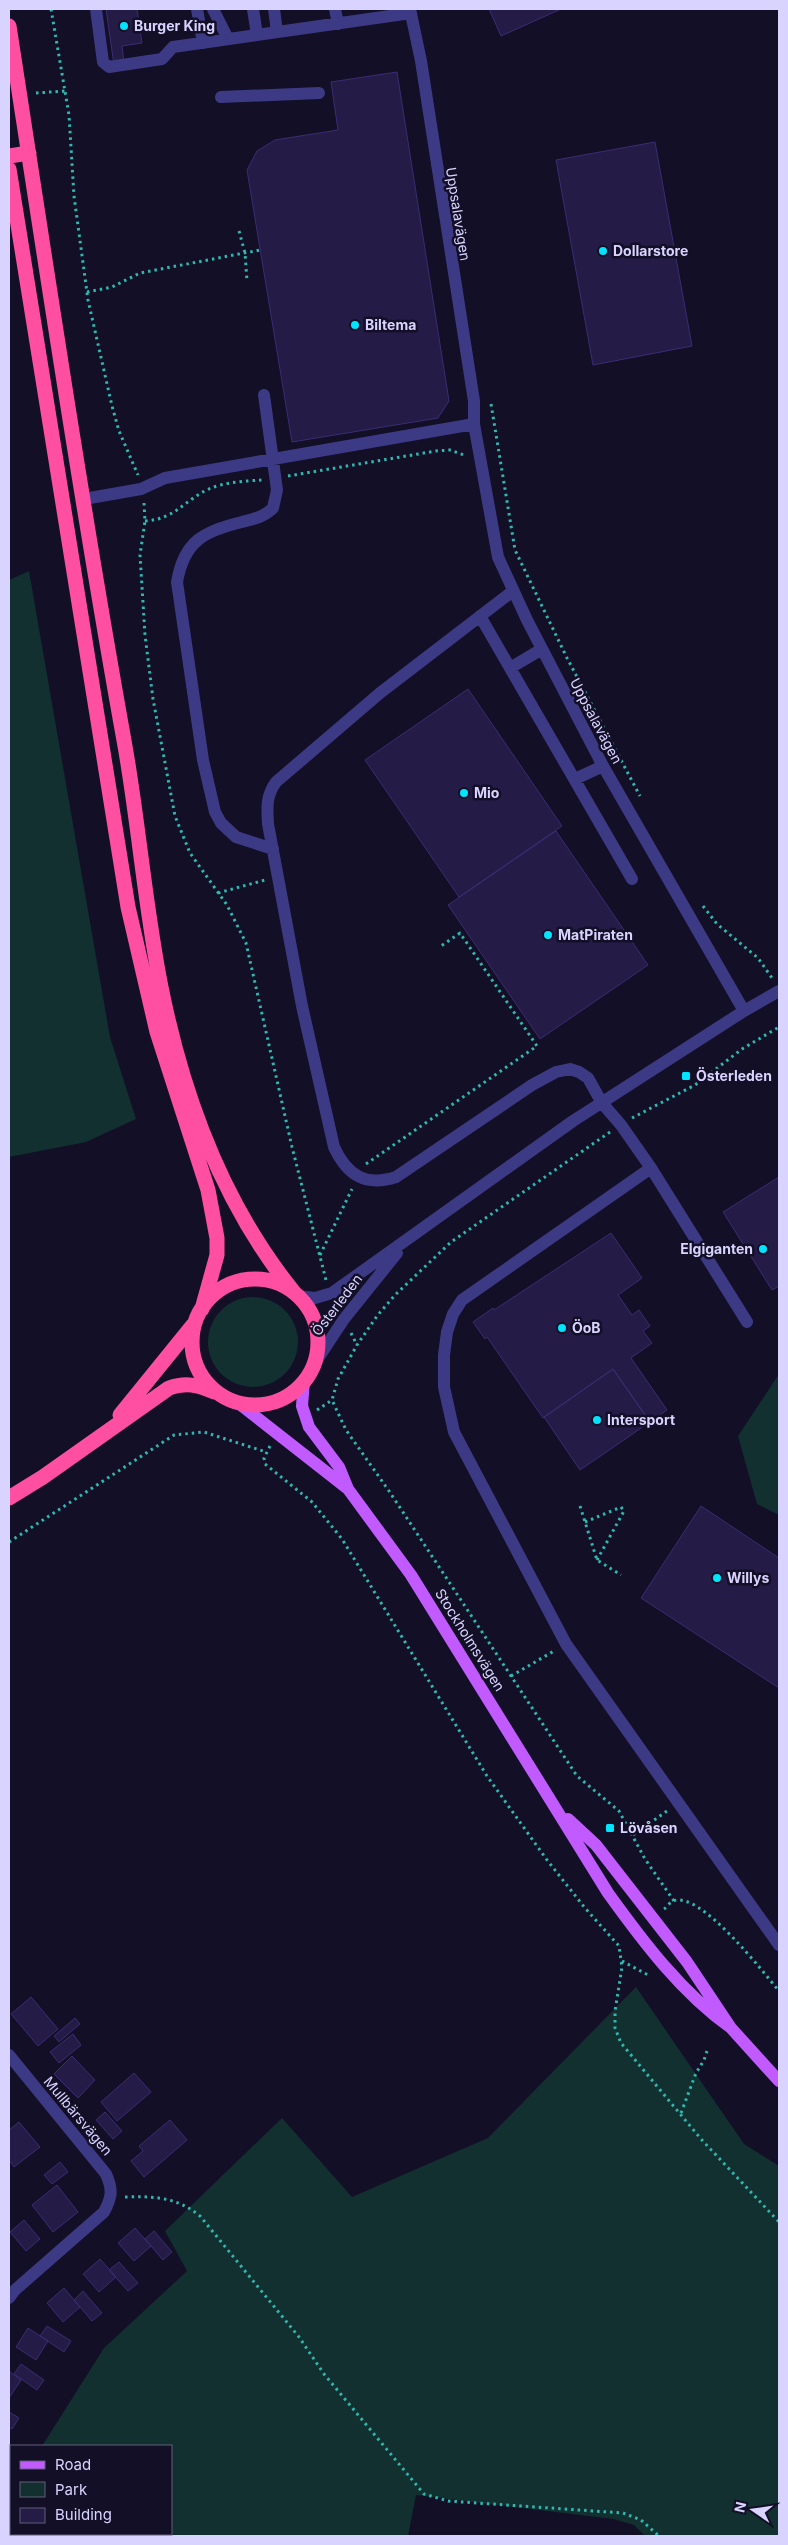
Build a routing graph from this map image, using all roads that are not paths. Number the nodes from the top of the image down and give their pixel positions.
1 (96, 9) edge
2 (198, 9) edge
3 (213, 9) edge
4 (223, 9) edge
5 (253, 9) edge
6 (274, 9) edge
7 (335, 9) edge
8 (410, 11) edge
9 (338, 24) junction
10 (9, 26) edge
11 (277, 32) junction
12 (257, 35) junction
13 (228, 40) junction
14 (203, 43) junction
15 (319, 93) dead end
16 (221, 97) dead end
17 (29, 153) junction
18 (9, 156) edge
19 (9, 168) edge
20 (264, 394) dead end
21 (474, 424) junction
22 (272, 459) junction
23 (84, 499) junction
24 (62, 502) junction
25 (513, 591) junction
26 (480, 616) junction
27 (542, 649) junction
28 (510, 668) junction
29 (603, 766) junction
30 (574, 779) junction
31 (273, 849) junction
32 (632, 879) dead end
33 (778, 991) edge
34 (744, 1011) junction
35 (602, 1103) junction
36 (651, 1168) junction
37 (410, 1238) junction
38 (295, 1293) junction
39 (202, 1309) junction
40 (747, 1322) dead end
41 (194, 1323) junction
42 (308, 1375) junction
43 (232, 1400) junction
44 (109, 1428) junction
45 (348, 1489) junction
46 (9, 1498) edge
47 (558, 1811) junction
48 (779, 1945) edge
49 (731, 2028) junction
50 (9, 2056) edge
51 (779, 2082) edge
52 (9, 2298) edge

1 - 14 street
2 - 14 street
3 - 13 street
4 - 13 street
5 - 12 street
6 - 11 street
7 - 9 street
8 - 9 street
8 - 21 street, Uppsalavägen
9 - 11 street
10 - 17 highway
11 - 12 street
12 - 13 street
13 - 14 street
15 - 16 street
17 - 18 highway
17 - 23 highway
19 - 24 highway
20 - 22 street
21 - 22 street
21 - 25 street, Uppsalavägen
22 - 23 street
22 - 31 street
23 - 24 highway
23 - 38 highway
24 - 39 highway
25 - 26 street
25 - 27 street, Uppsalavägen
26 - 28 street
26 - 31 street
27 - 28 street
27 - 29 street, Uppsalavägen
28 - 30 street
29 - 30 street
29 - 34 street, Uppsalavägen
30 - 32 street
31 - 35 street
33 - 34 street, Österleden
34 - 35 street, Österleden
35 - 36 street
35 - 37 street, Österleden
36 - 40 street
36 - 48 street
37 - 38 street, Österleden
37 - 42 street, Österleden
38 - 39 highway
38 - 42 highway
39 - 41 highway
41 - 43 highway
41 - 44 highway
42 - 43 highway
42 - 45 main road, Stockholmsvägen
43 - 44 highway
43 - 45 main road, Stockholmsvägen
44 - 46 highway
45 - 47 main road, Stockholmsvägen
47 - 49 main road, Stockholmsvägen
47 - 49 main road, Stockholmsvägen
49 - 51 main road, Stockholmsvägen
50 - 52 street, Mullbärsvägen

